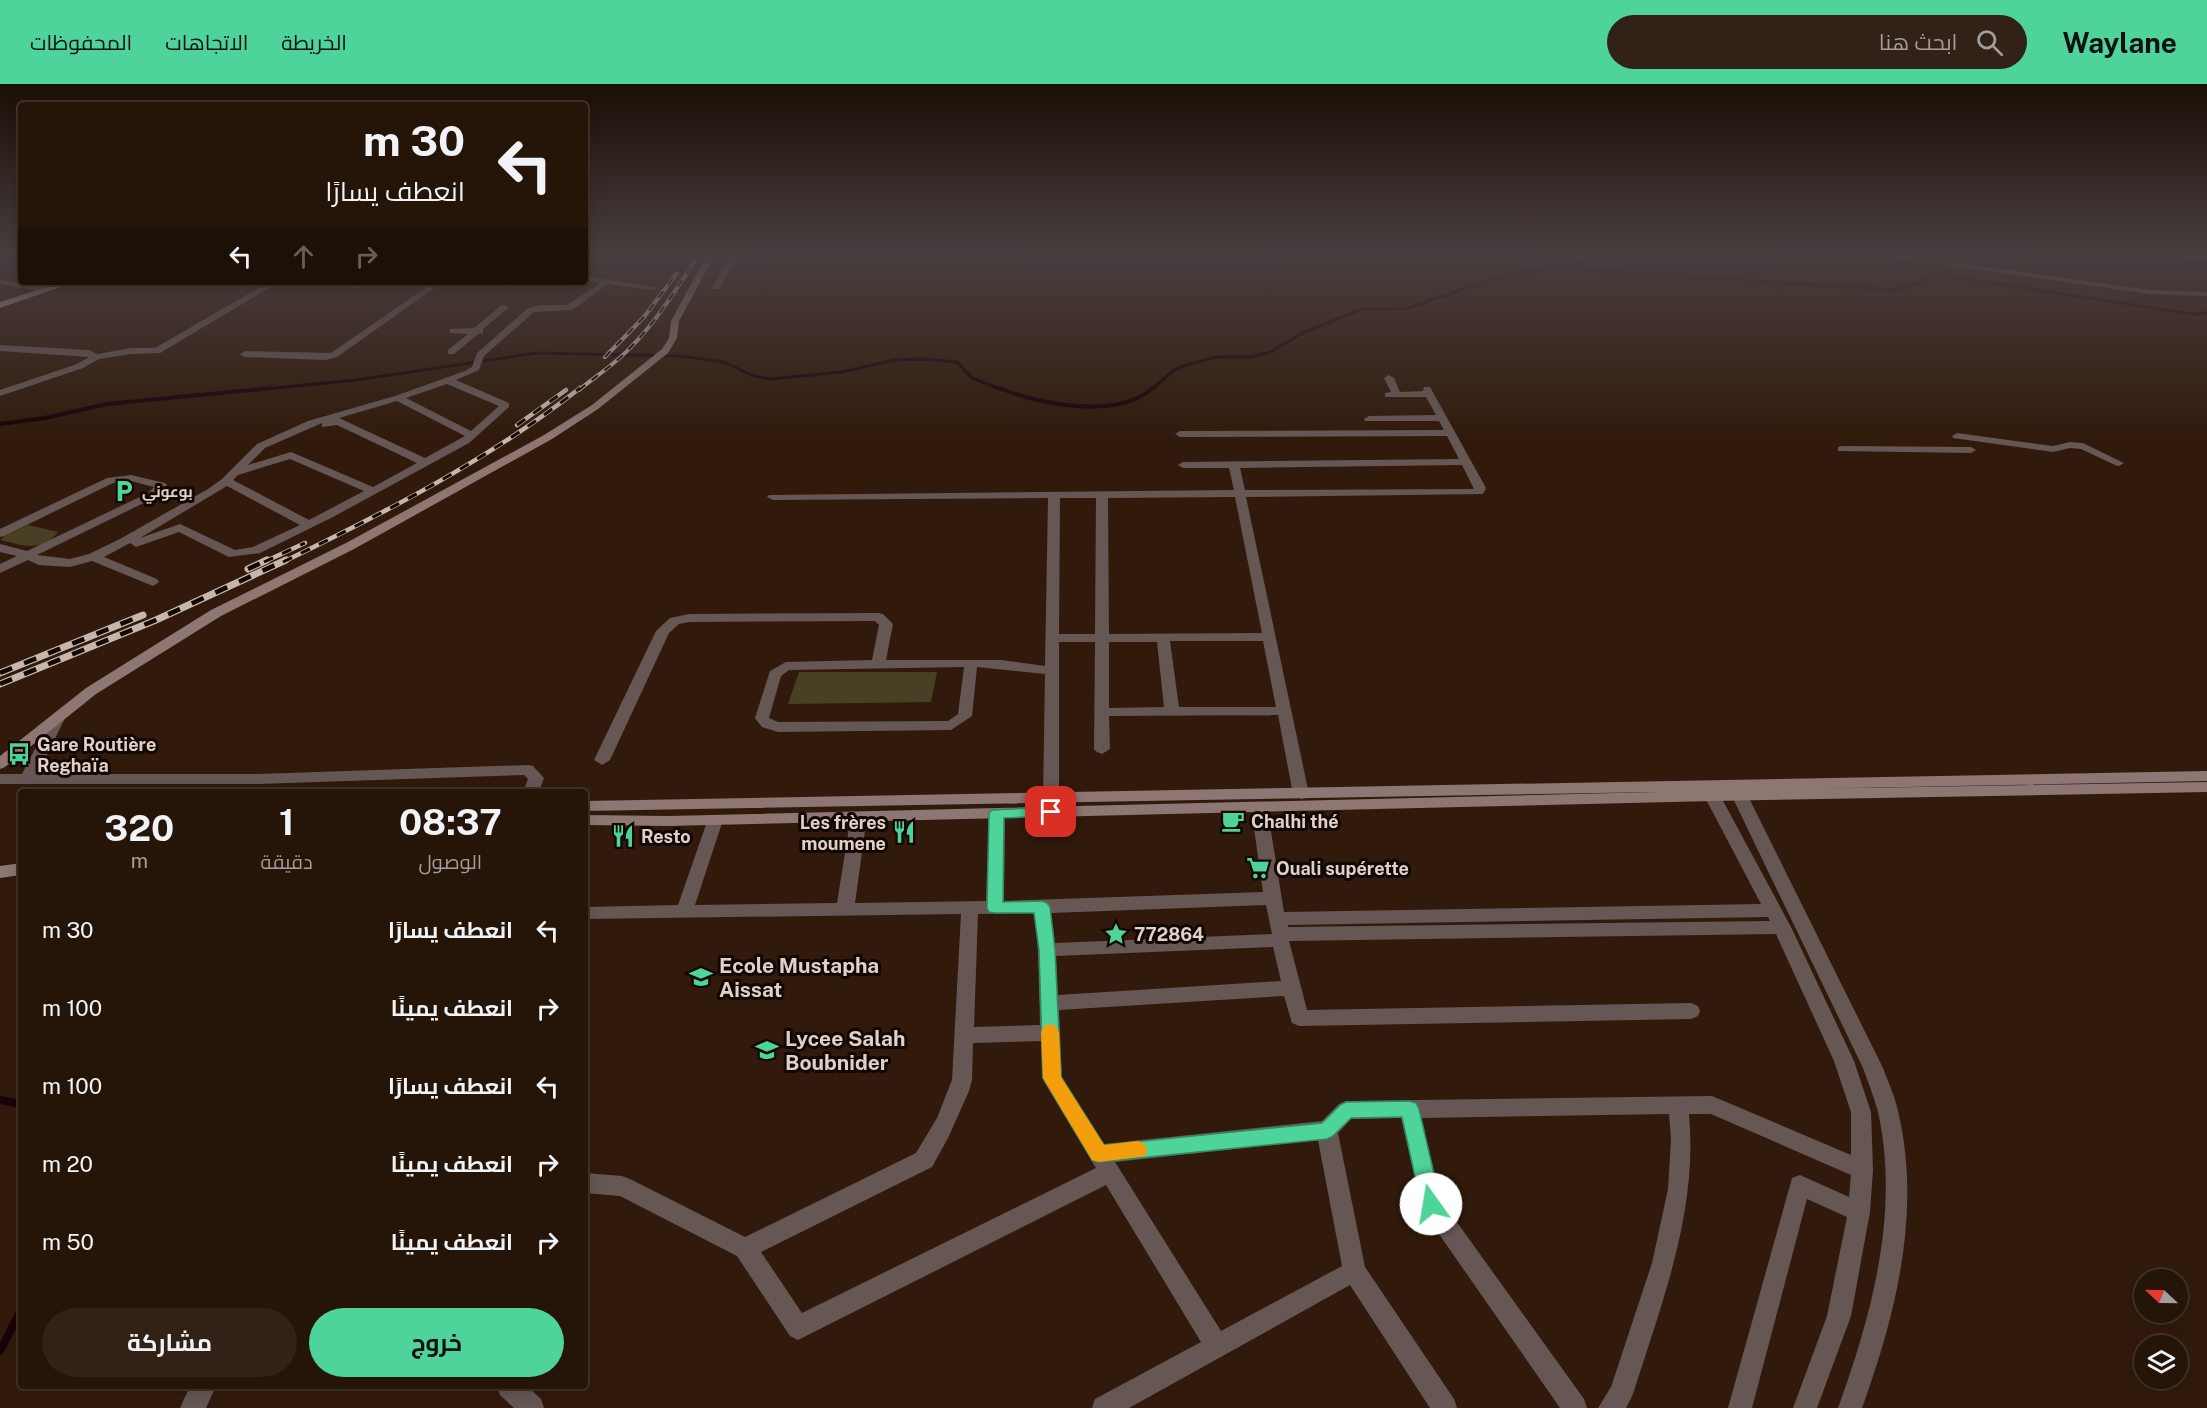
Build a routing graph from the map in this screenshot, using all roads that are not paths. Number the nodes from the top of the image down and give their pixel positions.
1 (219, 315) edge
2 (392, 315) edge
3 (496, 315) edge
4 (526, 315) edge
5 (678, 315) edge
6 (453, 331) dead end
7 (476, 331) junction
8 (506, 332) junction
9 (0, 348) edge
10 (450, 352) dead end
11 (245, 354) dead end
12 (96, 357) junction
13 (1389, 378) dead end
14 (449, 381) junction
15 (0, 393) edge
16 (398, 398) junction
17 (1442, 418) junction
18 (1369, 419) dead end
19 (1450, 432) junction
20 (1180, 434) dead end
21 (471, 435) junction
22 (1957, 436) dead end
23 (261, 446) junction
24 (1842, 449) dead end
25 (1971, 450) dead end
26 (1466, 462) junction
27 (426, 463) junction
28 (2119, 463) dead end
29 (1183, 465) dead end
30 (1234, 465) junction
31 (230, 477) junction
32 (374, 491) junction
33 (1240, 495) junction
34 (1054, 496) junction
35 (1102, 496) junction
36 (773, 497) dead end
37 (307, 524) junction
38 (0, 533) edge
39 (0, 548) edge
40 (28, 555) junction
41 (93, 557) junction
42 (0, 569) edge
43 (153, 582) dead end
44 (1270, 637) junction
45 (1053, 638) junction
46 (1102, 638) junction
47 (1163, 638) junction
48 (971, 663) junction
49 (878, 664) junction
50 (1053, 671) junction
51 (1172, 711) junction
52 (1285, 711) junction
53 (1101, 712) junction
54 (58, 718) junction
55 (1102, 749) dead end
56 (602, 760) dead end
57 (0, 764) edge
58 (2207, 776) edge
59 (28, 778) junction
60 (0, 779) edge
61 (2207, 787) edge
62 (532, 789) edge
63 (1710, 791) junction
64 (1738, 792) junction
65 (1301, 794) junction
66 (1051, 798) junction
67 (588, 806) edge
68 (1259, 807) junction
69 (997, 813) junction
70 (859, 816) junction
71 (588, 820) edge
72 (715, 820) junction
73 (18, 870) edge
74 (0, 873) edge
75 (1273, 898) junction
76 (1042, 907) junction
77 (970, 908) junction
78 (995, 908) junction
79 (845, 910) junction
80 (684, 912) junction
81 (588, 913) edge
82 (1777, 918) junction
83 (1279, 931) junction
84 (1047, 950) junction
85 (1292, 988) junction
86 (1048, 1003) junction
87 (1691, 1011) dead end
88 (1050, 1033) junction
89 (964, 1035) junction
90 (1678, 1105) junction
91 (1409, 1109) junction
92 (1327, 1130) junction
93 (1104, 1163) junction
94 (1863, 1170) junction
95 (588, 1183) edge
96 (1859, 1212) junction
97 (746, 1248) junction
98 (1354, 1271) junction
99 (1217, 1346) junction
100 (202, 1389) edge
101 (513, 1389) edge
102 (192, 1408) edge
103 (532, 1408) edge
104 (1104, 1408) edge
105 (1445, 1408) edge
106 (1575, 1408) edge
107 (1610, 1408) edge
108 (1740, 1408) edge
109 (1805, 1408) edge
110 (1850, 1408) edge

1 - 12 street
2 - 11 street
3 - 7 street
4 - 8 street
5 - 54 main road
6 - 7 street
7 - 8 street
7 - 10 street
8 - 14 street
9 - 12 street
12 - 15 street
13 - 17 street
14 - 16 street
14 - 21 street
16 - 21 street
16 - 23 street
17 - 18 street
17 - 19 street
19 - 20 street
19 - 26 street
21 - 27 street
22 - 28 street
23 - 27 street
23 - 31 street
24 - 25 street
26 - 30 street
26 - 33 street
27 - 32 street
29 - 30 street
30 - 33 street
31 - 32 street
31 - 37 street
31 - 41 street
32 - 37 street
33 - 35 street
33 - 44 street
34 - 35 street
34 - 36 street
34 - 45 street
35 - 46 street
37 - 41 street
38 - 40 street
39 - 40 street
40 - 41 street
40 - 42 street
41 - 43 street
44 - 47 street
44 - 52 street
45 - 46 street
45 - 50 street
46 - 47 street
46 - 53 street
47 - 51 street
48 - 49 street
48 - 49 street
48 - 50 street
49 - 56 street
50 - 66 street
51 - 52 street
51 - 53 street
52 - 65 street
53 - 55 street
54 - 57 main road
54 - 59 street
58 - 64 main road
59 - 60 street
59 - 62 street
61 - 64 main road
63 - 64 main road
63 - 65 main road
63 - 68 main road
63 - 82 street
64 - 110 street
65 - 66 main road
66 - 67 main road
68 - 69 main road
68 - 75 street
69 - 70 main road
69 - 78 street
70 - 72 main road
70 - 79 street
71 - 72 main road
72 - 80 street
73 - 74 main road
75 - 76 street
75 - 83 street
76 - 78 street
76 - 84 street
77 - 78 street
77 - 79 street
77 - 89 street
79 - 80 street
80 - 81 street
82 - 83 street
82 - 94 street
83 - 84 street
83 - 85 street
84 - 86 street
85 - 86 street
85 - 87 street
86 - 88 street
88 - 89 street
88 - 93 street
89 - 97 street
90 - 91 street
90 - 94 street
90 - 107 street
91 - 92 street
91 - 106 street
92 - 93 street
92 - 98 street
93 - 97 street
93 - 99 street
94 - 96 street
95 - 97 street
96 - 108 street
96 - 109 street
98 - 99 street
98 - 105 street
99 - 104 street
100 - 102 street
101 - 103 street

